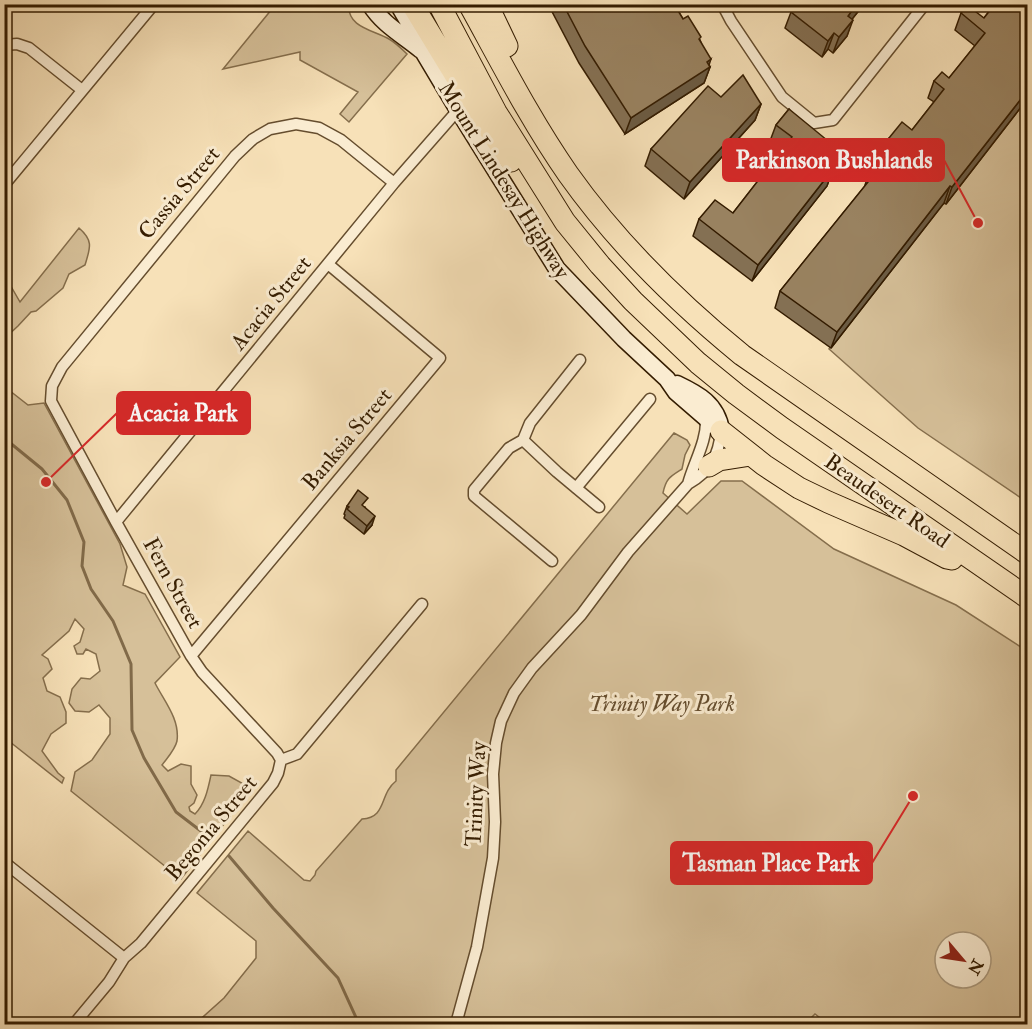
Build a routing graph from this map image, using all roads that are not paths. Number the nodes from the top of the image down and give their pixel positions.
1 (154, 4) edge
2 (398, 4) edge
3 (412, 4) edge
4 (438, 4) edge
5 (469, 4) edge
6 (487, 4) edge
7 (722, 4) edge
8 (925, 4) edge
9 (380, 9) edge
10 (4, 45) edge
11 (424, 53) junction
12 (82, 90) junction
13 (523, 104) junction
14 (458, 110) junction
15 (394, 183) junction
16 (4, 185) edge
17 (565, 222) junction
18 (328, 264) junction
19 (580, 360) dead end
20 (650, 399) dead end
21 (747, 401) joint
22 (55, 408) joint
23 (713, 424) junction
24 (523, 440) junction
25 (751, 455) junction
26 (709, 466) junction
27 (688, 484) junction
28 (576, 488) junction
29 (599, 507) dead end
30 (116, 522) junction
31 (1028, 554) edge
32 (552, 561) dead end
33 (977, 563) junction
34 (1028, 598) edge
35 (422, 604) dead end
36 (191, 656) junction
37 (281, 760) junction
38 (4, 862) edge
39 (124, 958) junction
40 (75, 1024) edge
41 (456, 1024) edge

1 - 12 street
2 - 11 street, Mount Lindesay Highway
3 - 17 highway
4 - 17 highway, Mount Lindesay Highway
5 - 13 highway
6 - 13 highway
7 - 8 street
9 - 11 street, Mount Lindesay Highway
10 - 12 street
11 - 14 street, Mount Lindesay Highway
12 - 16 street
13 - 31 highway, Beaudesert Road
14 - 15 street, Acacia Street
14 - 23 street, Mount Lindesay Highway
15 - 18 street, Acacia Street
15 - 22 street, Cassia Street
17 - 21 highway, Mount Lindesay Highway
18 - 30 street, Acacia Street
18 - 36 street, Banksia Street
19 - 24 street
20 - 28 street
21 - 33 highway, Beaudesert Road
22 - 30 street, Fern Street
23 - 25 highway
23 - 26 street, Trinity Way
23 - 27 street, Trinity Way
24 - 28 street
24 - 32 street
25 - 26 highway
25 - 33 highway
26 - 27 street, Trinity Way
27 - 41 street, Trinity Way
28 - 29 street
30 - 36 street, Fern Street
33 - 34 highway, Beaudesert Road
35 - 37 street, Begonia Street
36 - 37 street, Fern Street
37 - 39 street, Begonia Street
38 - 39 street
39 - 40 street, Begonia Street

